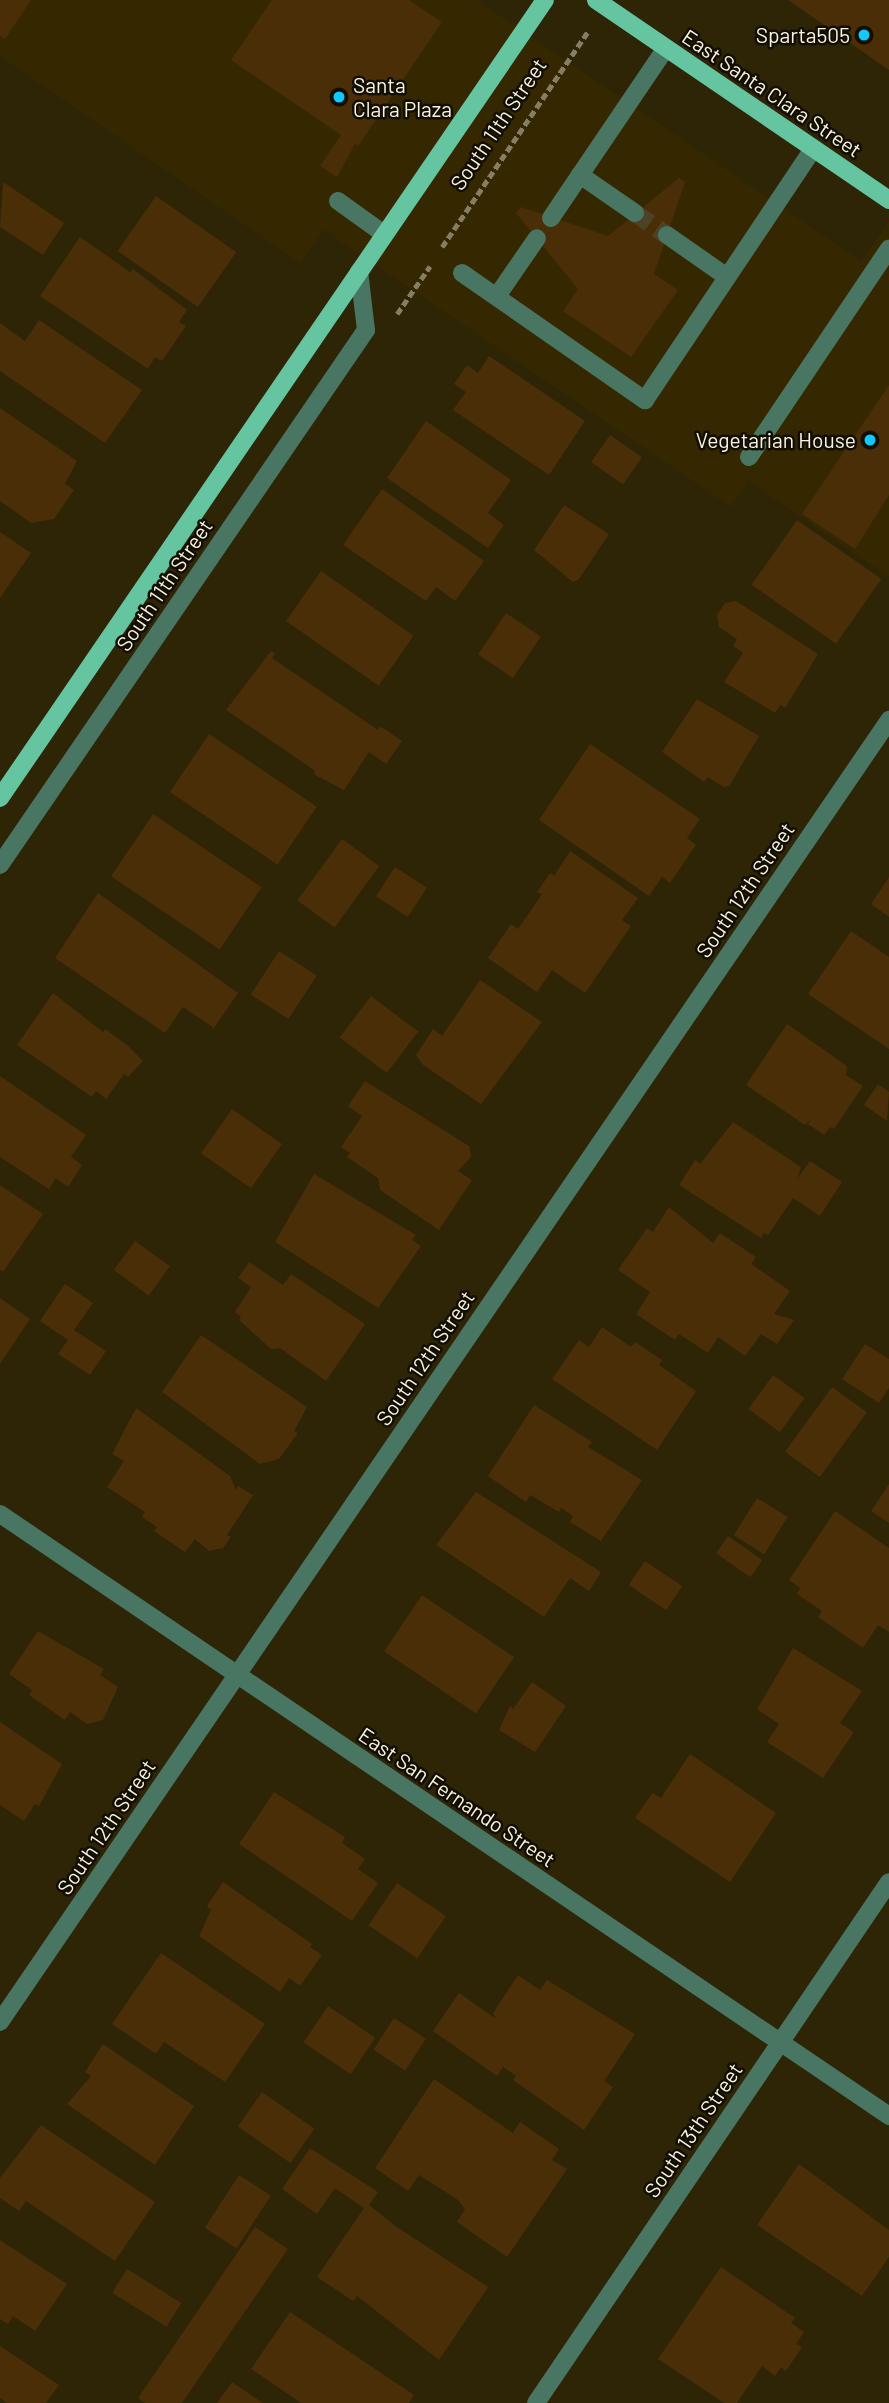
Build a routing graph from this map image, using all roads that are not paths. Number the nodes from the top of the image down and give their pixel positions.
1 (545, 0) edge
2 (600, 3) edge
3 (666, 48) junction
4 (813, 149) junction
5 (580, 175) junction
6 (889, 200) edge
7 (338, 201) dead end
8 (635, 214) tunnel mouth
9 (551, 218) dead end
10 (384, 234) junction
11 (667, 234) tunnel mouth
12 (537, 238) dead end
13 (889, 249) edge
14 (359, 271) junction
15 (462, 273) dead end
16 (727, 277) junction
17 (497, 296) junction
18 (749, 457) dead end
19 (889, 720) edge
20 (0, 798) edge
21 (0, 865) edge
22 (0, 1514) edge
23 (236, 1676) junction
24 (889, 1882) edge
25 (0, 2022) edge
26 (780, 2041) junction
27 (889, 2116) edge
28 (536, 2403) edge

1 - 10 main road, South 11th Street
2 - 3 main road, East Santa Clara Street
3 - 4 main road, East Santa Clara Street
3 - 5 street
4 - 6 main road, East Santa Clara Street
4 - 16 street
5 - 8 street
5 - 9 street
7 - 10 street
10 - 14 main road, South 11th Street
11 - 16 street
12 - 17 street
13 - 18 street
14 - 20 main road, South 11th Street
14 - 21 street, South 11th Street
15 - 17 street
16 - 17 street
19 - 23 street, South 12th Street
22 - 23 street, East San Fernando Street
23 - 25 street, South 12th Street
23 - 26 street, East San Fernando Street
24 - 26 street, South 13th Street
26 - 27 street, East San Fernando Street
26 - 28 street, South 13th Street

